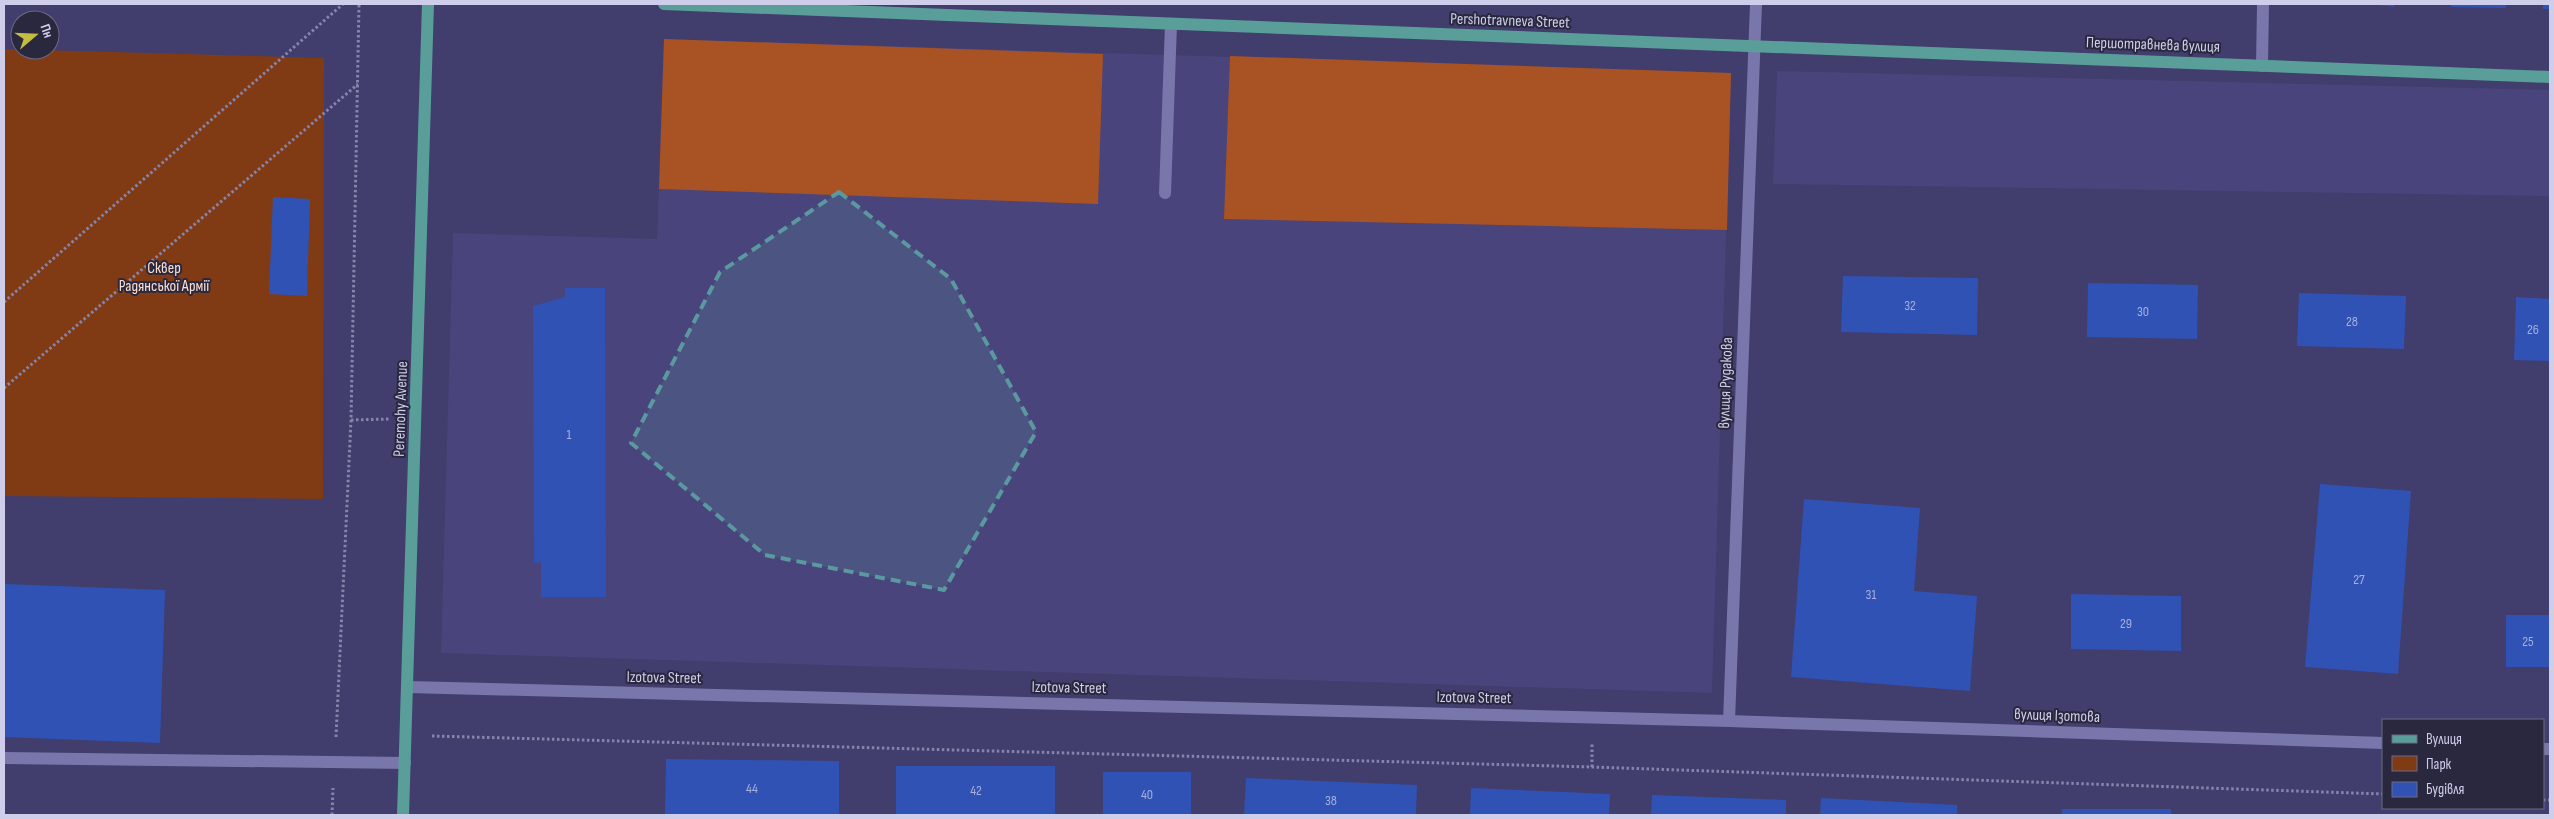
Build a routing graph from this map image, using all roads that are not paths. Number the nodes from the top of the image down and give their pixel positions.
1 (428, 4) edge
2 (664, 4) edge
3 (1756, 4) edge
4 (2263, 4) edge
5 (725, 5) edge
6 (1171, 24) junction
7 (1755, 46) junction
8 (2262, 66) junction
9 (2550, 77) edge
10 (1165, 193) dead end
11 (408, 687) junction
12 (1729, 721) junction
13 (2382, 743) edge
14 (4, 758) edge
15 (406, 763) junction
16 (404, 815) edge

1 - 11 main road, Peremohy Avenue
2 - 5 main road, Pershotravneva Street
3 - 7 street, вулиця Рудакова
4 - 8 street
5 - 6 main road, Pershotravneva Street
6 - 7 main road, Pershotravneva Street
6 - 10 street
7 - 8 main road, Першотравнева вулиця
7 - 12 street, вулиця Рудакова
8 - 9 main road, Першотравнева вулиця
11 - 12 street, Izotova Street
11 - 15 main road, Peremohy Avenue
12 - 13 street, вулиця Ізотова
14 - 15 street
15 - 16 main road, Peremohy Avenue

